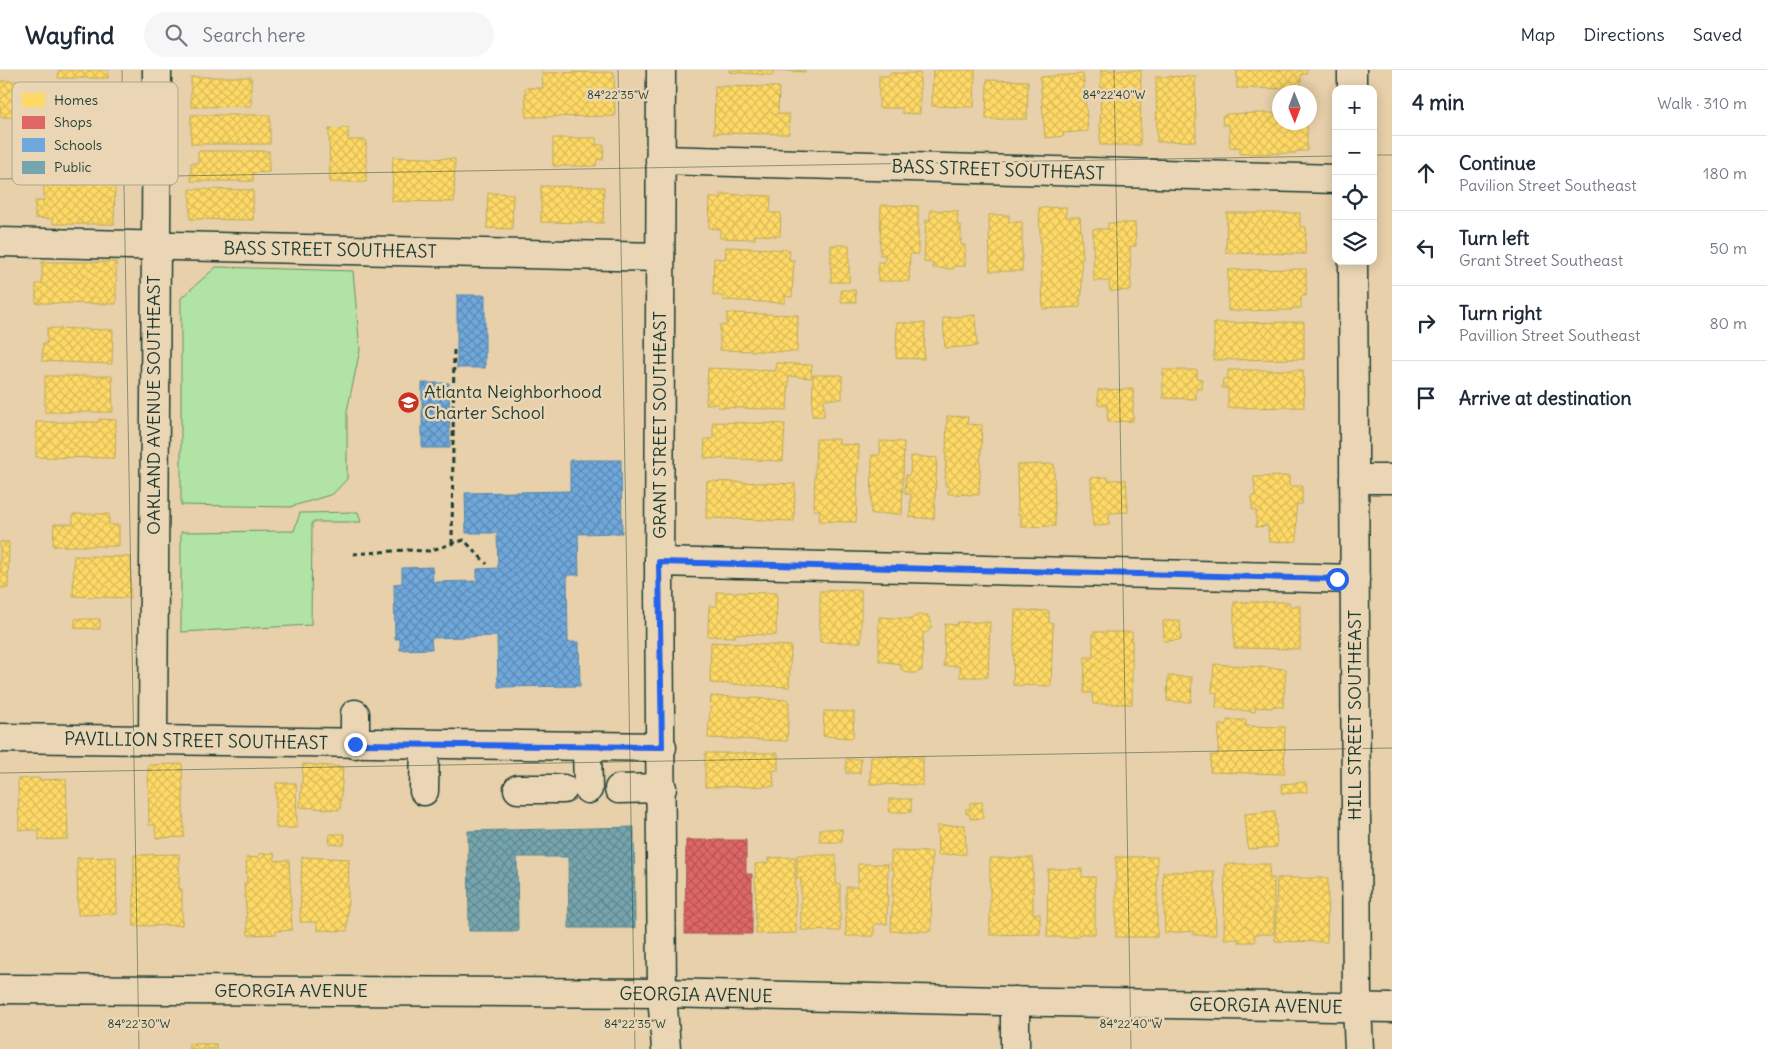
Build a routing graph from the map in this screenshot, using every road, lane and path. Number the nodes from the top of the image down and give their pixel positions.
1 (661, 70) edge
2 (1352, 70) edge
3 (1352, 85) edge
4 (660, 160) junction
5 (1332, 180) edge
6 (156, 185) edge
7 (0, 242) edge
8 (155, 246) junction
9 (660, 257) junction
10 (1353, 265) edge
11 (454, 346) dead end
12 (1354, 479) junction
13 (1392, 479) edge
14 (452, 544) junction
15 (353, 554) dead end
16 (659, 562) junction
17 (487, 564) dead end
18 (1355, 579) junction
19 (354, 714) dead end
20 (0, 738) edge
21 (152, 739) junction
22 (355, 744) junction
23 (425, 745) junction
24 (586, 747) junction
25 (662, 747) junction
26 (662, 788) junction
27 (518, 789) dead end
28 (619, 789) dead end
29 (424, 791) dead end
30 (0, 989) edge
31 (662, 993) junction
32 (1015, 1001) junction
33 (1357, 1007) junction
34 (1392, 1008) edge
35 (666, 1049) edge
36 (1015, 1049) edge
37 (1359, 1049) edge

1 - 4 street, GRANT STREET SOUTHEAST
2 - 3 street
4 - 5 street, BASS STREET SOUTHEAST
4 - 9 street, GRANT STREET SOUTHEAST
6 - 8 street, OAKLAND AVENUE SOUTHEAST
7 - 8 street, BASS STREET SOUTHEAST
8 - 9 street, BASS STREET SOUTHEAST
8 - 21 street, OAKLAND AVENUE SOUTHEAST
9 - 16 street, GRANT STREET SOUTHEAST
10 - 12 street, HILL STREET SOUTHEAST
11 - 14 path
12 - 13 street
12 - 18 street, HILL STREET SOUTHEAST
14 - 15 path
14 - 17 path
16 - 18 street
16 - 25 street, GRANT STREET SOUTHEAST
18 - 33 street, HILL STREET SOUTHEAST
19 - 22 street
20 - 21 street, PAVILLION STREET SOUTHEAST
21 - 22 street, PAVILLION STREET SOUTHEAST
22 - 23 street, PAVILLION STREET SOUTHEAST
23 - 24 street, PAVILLION STREET SOUTHEAST
23 - 29 street
24 - 25 street, PAVILLION STREET SOUTHEAST
24 - 27 street
25 - 26 street, GRANT STREET SOUTHEAST
26 - 28 street
26 - 31 street, GRANT STREET SOUTHEAST
30 - 31 street, GEORGIA AVENUE
31 - 32 street, GEORGIA AVENUE
31 - 35 street, GRANT STREET SOUTHEAST
32 - 33 street, GEORGIA AVENUE
32 - 36 street
33 - 34 street, GEORGIA AVENUE
33 - 37 street, HILL STREET SOUTHEAST

